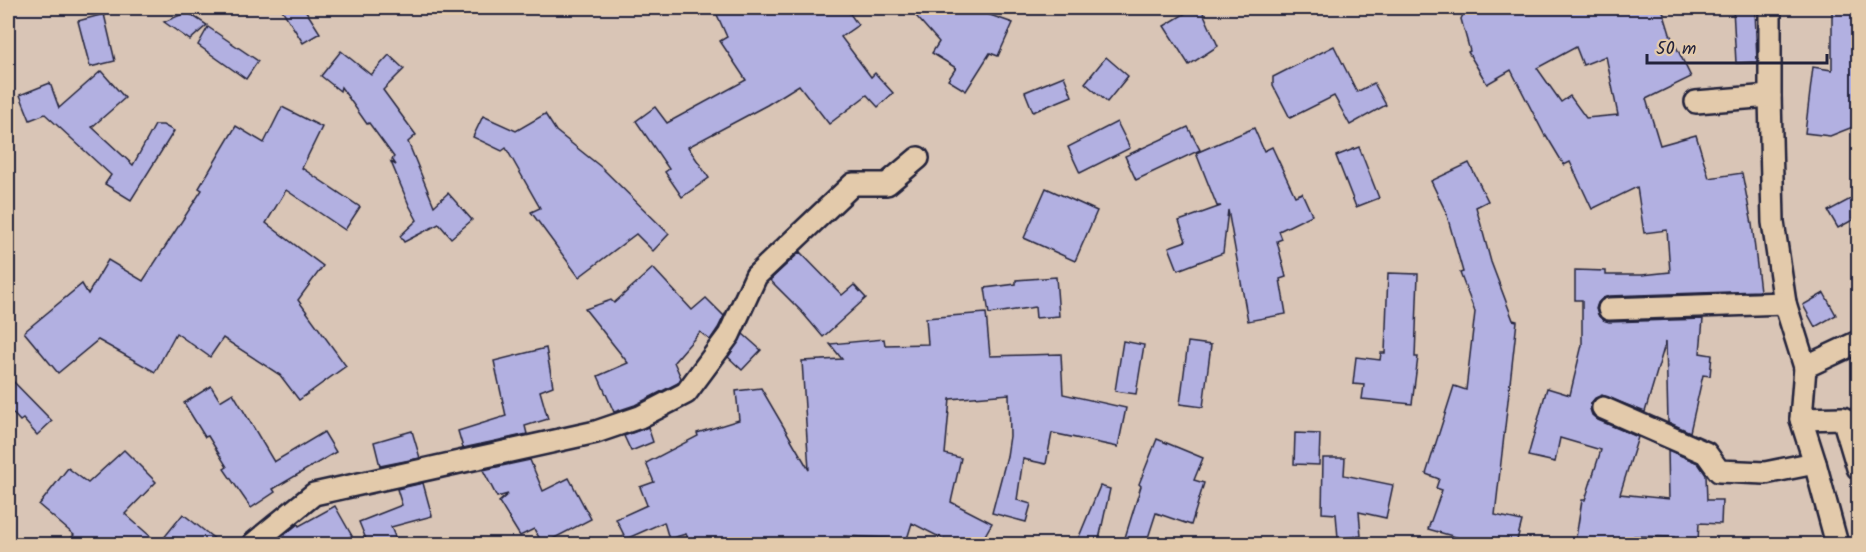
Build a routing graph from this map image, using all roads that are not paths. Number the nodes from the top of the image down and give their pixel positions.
1 (1770, 8) edge
2 (1770, 96) junction
3 (1696, 102) dead end
4 (918, 158) dead end
5 (1785, 303) junction
6 (1609, 309) dead end
7 (1858, 342) edge
8 (1805, 367) junction
9 (1603, 408) dead end
10 (1801, 419) junction
11 (1815, 463) junction
12 (1858, 468) edge
13 (253, 544) edge
14 (1837, 544) edge

1 - 2 street
2 - 3 street
2 - 5 street
4 - 13 street
5 - 6 street
5 - 8 street
7 - 8 street
8 - 10 street
9 - 11 street
10 - 11 street
10 - 12 street
11 - 14 street

